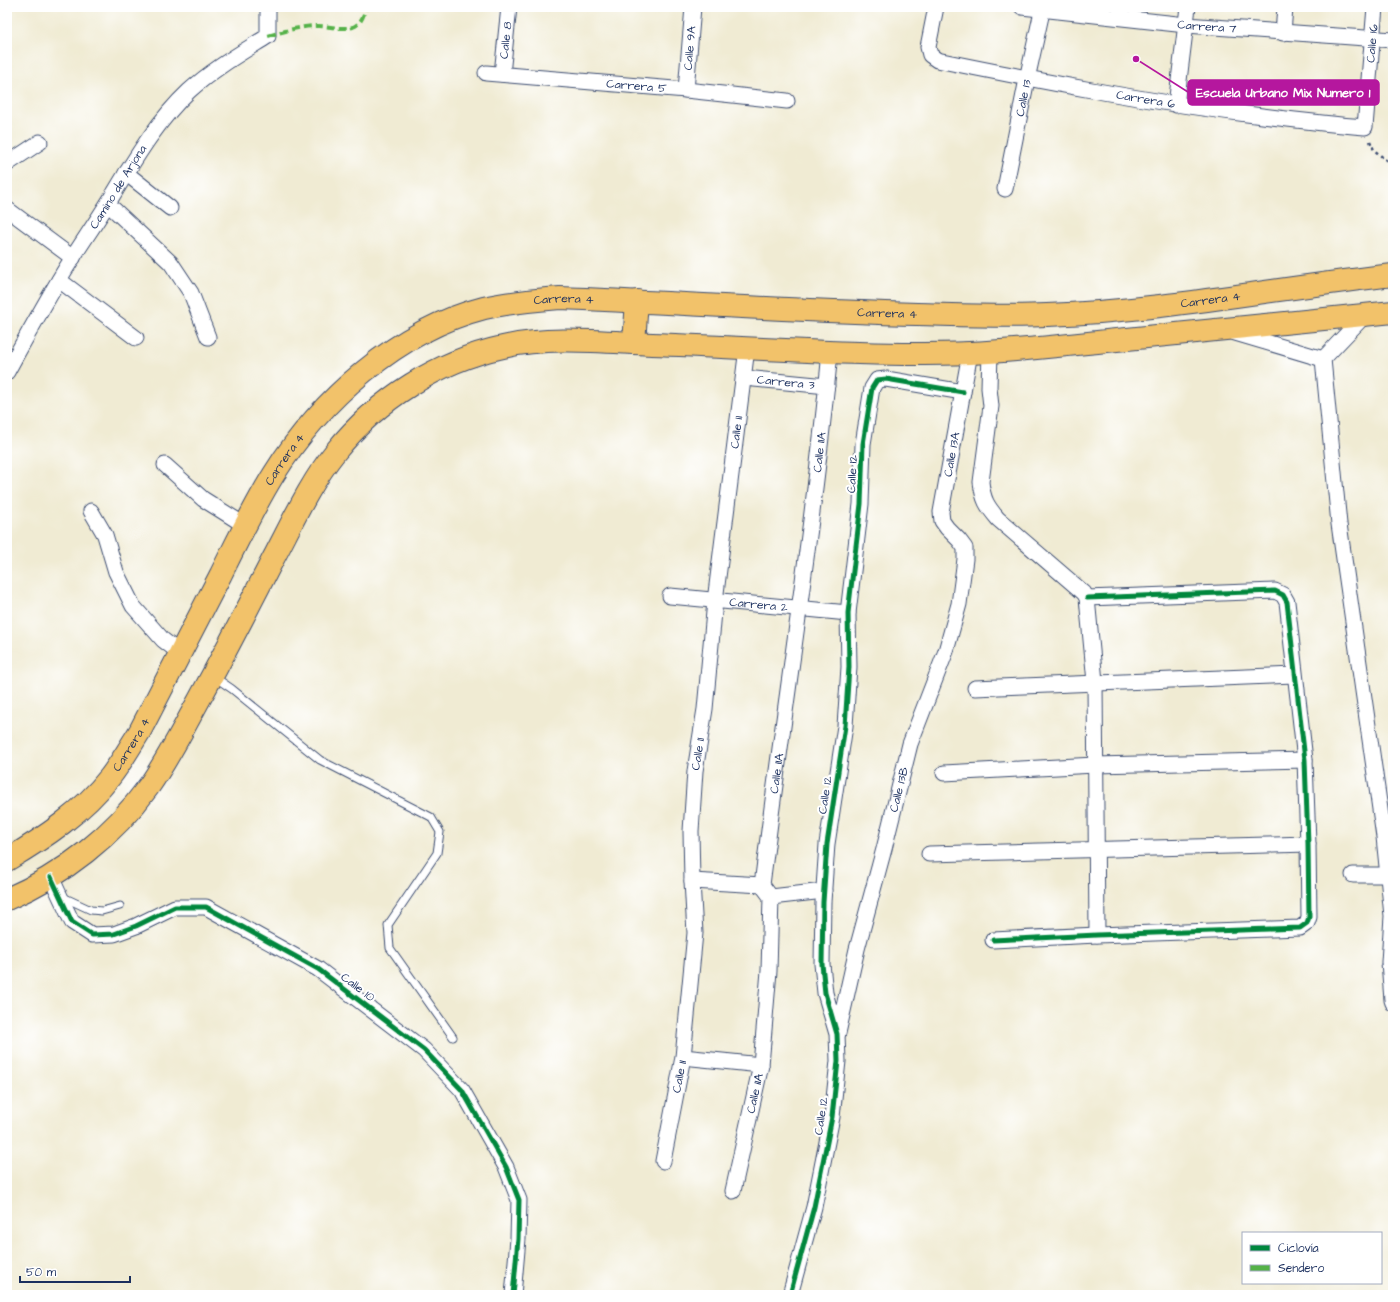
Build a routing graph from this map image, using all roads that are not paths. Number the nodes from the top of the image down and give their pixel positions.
1 (268, 7) edge
2 (509, 7) edge
3 (694, 7) edge
4 (936, 7) edge
5 (1022, 7) edge
6 (1188, 7) edge
7 (1284, 7) edge
8 (1375, 7) edge
9 (1042, 8) edge
10 (1186, 25) junction
11 (1283, 33) junction
12 (1373, 38) junction
13 (1393, 40) edge
14 (486, 73) dead end
15 (502, 74) junction
16 (1027, 79) junction
17 (686, 90) junction
18 (787, 101) dead end
19 (1176, 105) junction
20 (1365, 127) joint
21 (40, 142) dead end
22 (7, 164) edge
23 (126, 173) junction
24 (1006, 189) dead end
25 (108, 204) junction
26 (170, 208) dead end
27 (7, 209) edge
28 (73, 258) junction
29 (1393, 275) edge
30 (59, 280) junction
31 (636, 301) junction
32 (1393, 312) edge
33 (1366, 315) junction
34 (1223, 329) junction
35 (136, 338) dead end
36 (208, 338) dead end
37 (634, 343) junction
38 (747, 348) junction
39 (830, 352) junction
40 (987, 352) junction
41 (1323, 359) junction
42 (7, 372) edge
43 (744, 378) junction
44 (827, 386) junction
45 (963, 392) junction
46 (165, 464) dead end
47 (91, 511) dead end
48 (246, 526) junction
49 (965, 548) joint
50 (670, 596) dead end
51 (1087, 598) junction
52 (715, 601) junction
53 (800, 610) junction
54 (848, 613) junction
55 (180, 653) junction
56 (1294, 674) junction
57 (212, 676) junction
58 (1095, 682) junction
59 (975, 688) dead end
60 (1305, 760) junction
61 (1095, 764) junction
62 (944, 773) dead end
63 (1308, 844) junction
64 (1096, 850) junction
65 (929, 854) dead end
66 (7, 860) edge
67 (1353, 875) dead end
68 (1388, 875) junction
69 (51, 877) junction
70 (692, 881) junction
71 (766, 891) junction
72 (824, 891) junction
73 (61, 896) junction
74 (7, 899) edge
75 (120, 906) dead end
76 (1097, 935) junction
77 (993, 940) dead end
78 (1393, 1003) edge
79 (837, 1034) junction
80 (453, 1037) dead end
81 (683, 1057) junction
82 (761, 1065) junction
83 (663, 1161) dead end
84 (733, 1191) dead end
85 (513, 1295) edge
86 (790, 1295) edge

1 - 23 street, Camino de Arjona
2 - 15 street, Calle 8
3 - 17 street, Calle 9A
4 - 16 street, Carrera 6
5 - 9 street, Carrera 7
6 - 10 street
7 - 11 street
8 - 12 street, Calle 16
9 - 10 street, Carrera 7
9 - 16 street, Calle 13
10 - 11 street, Carrera 7
10 - 19 street
11 - 12 street, Carrera 7
12 - 13 street, Carrera 7
12 - 20 street, Calle 16
14 - 15 street, Carrera 5
15 - 17 street, Carrera 5
16 - 19 street, Carrera 6
16 - 24 street, Calle 13
17 - 18 street, Carrera 5
19 - 20 street, Carrera 6
21 - 22 street
23 - 25 street, Camino de Arjona
23 - 26 street
25 - 28 street, Camino de Arjona
25 - 36 street
27 - 28 street
28 - 30 street, Camino de Arjona
29 - 31 highway, Carrera 4
30 - 35 street
30 - 42 street, Camino de Arjona
31 - 37 highway
31 - 48 highway, Carrera 4
32 - 33 highway
33 - 34 highway
33 - 41 street
34 - 40 highway
34 - 41 street
37 - 38 highway
37 - 57 highway
38 - 39 highway
38 - 43 street, Calle 11
39 - 40 highway
39 - 44 street, Calle 11A
40 - 45 street, Calle 13A
40 - 51 street
41 - 68 street
43 - 44 street, Carrera 3
43 - 52 street, Calle 11
44 - 53 street, Calle 11A
45 - 49 street, Calle 13A
45 - 54 street, Calle 12
46 - 48 street
47 - 55 street
48 - 55 highway, Carrera 4
49 - 79 street, Calle 13B
50 - 52 street, Carrera 2
51 - 56 street
51 - 58 street
52 - 53 street, Carrera 2
52 - 70 street, Calle 11
53 - 54 street, Carrera 2
53 - 71 street, Calle 11A
54 - 72 street, Calle 12
55 - 66 highway, Carrera 4
56 - 58 street
56 - 60 street
57 - 69 highway
57 - 80 lane
58 - 59 street
58 - 61 street
60 - 61 street
60 - 63 street
61 - 62 street
61 - 64 street
63 - 64 street
63 - 76 street
64 - 65 street
64 - 76 street
67 - 68 street
68 - 78 street
69 - 73 street, Calle 10
69 - 74 highway
70 - 71 street
70 - 81 street, Calle 11
71 - 72 street
71 - 82 street, Calle 11A
72 - 79 street, Calle 12
73 - 75 lane
73 - 85 street, Calle 10
76 - 77 street
79 - 86 street, Calle 12
81 - 82 street
81 - 83 street, Calle 11
82 - 84 street, Calle 11A

